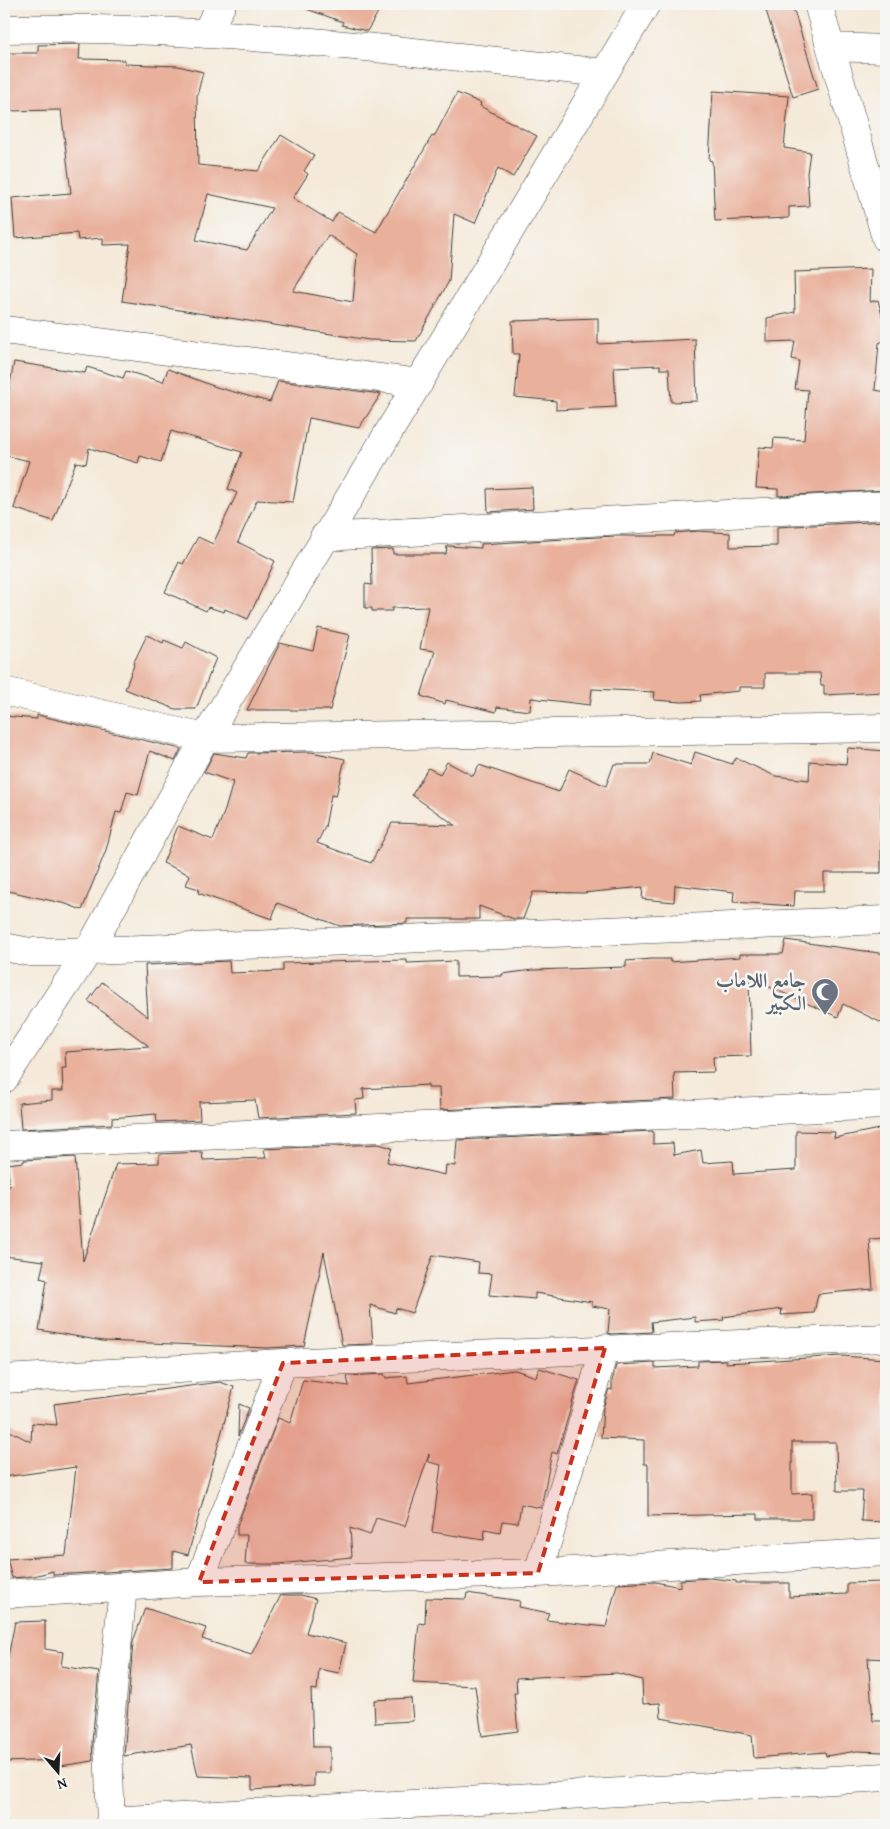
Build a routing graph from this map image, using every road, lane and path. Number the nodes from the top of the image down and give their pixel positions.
1 (222, 4) edge
2 (646, 4) edge
3 (818, 4) edge
4 (4, 28) edge
5 (205, 34) junction
6 (832, 47) junction
7 (886, 50) edge
8 (604, 73) junction
9 (881, 202) edge
10 (886, 238) edge
11 (4, 330) edge
12 (420, 383) junction
13 (886, 505) edge
14 (324, 537) junction
15 (4, 691) edge
16 (886, 728) edge
17 (204, 738) junction
18 (886, 920) edge
19 (4, 947) edge
20 (89, 950) junction
21 (4, 1079) edge
22 (886, 1105) edge
23 (4, 1145) edge
24 (886, 1338) edge
25 (605, 1348) junction
26 (283, 1363) junction
27 (4, 1379) edge
28 (886, 1552) edge
29 (538, 1573) junction
30 (199, 1582) junction
31 (123, 1587) junction
32 (4, 1594) edge
33 (886, 1777) edge
34 (325, 1817) edge
35 (110, 1823) edge

1 - 5 street
2 - 8 street
3 - 6 street
4 - 5 street
5 - 8 street
6 - 7 street
6 - 9 street
8 - 12 street
9 - 10 street
11 - 12 street
12 - 14 street
13 - 14 street
14 - 17 street
15 - 17 street
16 - 17 street
17 - 20 street
18 - 20 street
19 - 20 street
20 - 21 street
22 - 23 street
24 - 25 street
25 - 26 street
25 - 29 street
26 - 27 street
26 - 30 street
28 - 29 street
29 - 30 street
30 - 31 street
31 - 32 street
31 - 35 street
33 - 34 street
34 - 35 street

